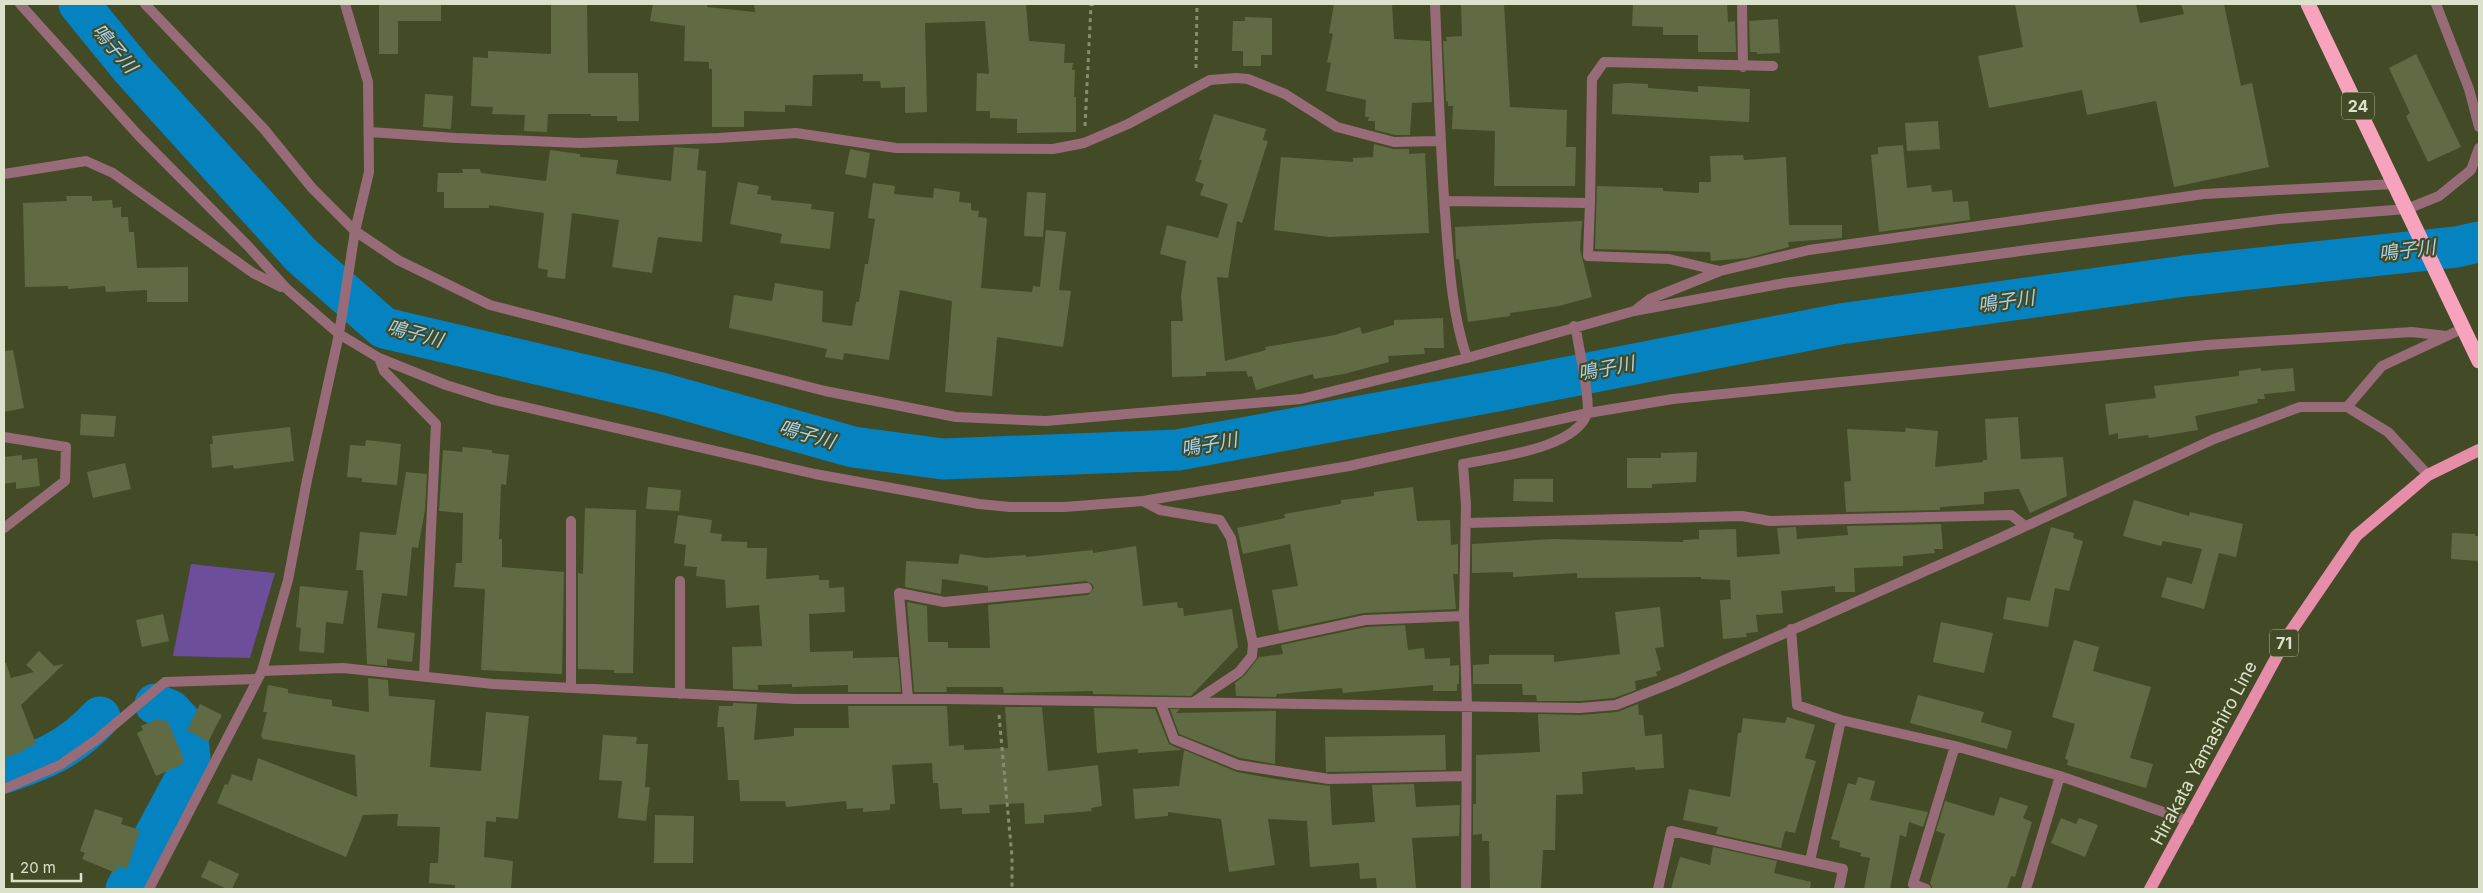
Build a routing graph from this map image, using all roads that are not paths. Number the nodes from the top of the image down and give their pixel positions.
1 (20, 4) edge
2 (145, 4) edge
3 (345, 4) edge
4 (1435, 4) edge
5 (1742, 4) edge
6 (2308, 4) edge
7 (2436, 4) edge
8 (1773, 66) dead end
9 (1743, 67) junction
10 (2479, 127) edge
11 (370, 132) junction
12 (1440, 141) junction
13 (2479, 148) edge
14 (4, 174) edge
15 (2395, 184) junction
16 (1445, 201) junction
17 (1590, 203) junction
18 (2408, 209) junction
19 (355, 231) junction
20 (1720, 271) junction
21 (286, 289) junction
22 (1634, 311) junction
23 (2461, 324) junction
24 (1575, 330) junction
25 (339, 334) junction
26 (2447, 336) junction
27 (379, 358) junction
28 (1467, 358) junction
29 (2479, 361) edge
30 (2347, 407) junction
31 (1587, 408) junction
32 (4, 437) edge
33 (2479, 450) edge
34 (2428, 475) junction
35 (1143, 501) junction
36 (571, 521) dead end
37 (1466, 523) junction
38 (2026, 526) junction
39 (4, 528) edge
40 (680, 580) dead end
41 (1087, 588) dead end
42 (1464, 616) junction
43 (1791, 630) junction
44 (1253, 644) junction
45 (260, 675) junction
46 (424, 676) junction
47 (571, 688) junction
48 (680, 694) junction
49 (908, 699) junction
50 (1160, 702) junction
51 (1194, 702) junction
52 (1466, 705) junction
53 (1841, 720) junction
54 (1955, 746) junction
55 (1466, 776) junction
56 (2060, 776) junction
57 (4, 789) edge
58 (2189, 821) junction
59 (1810, 861) junction
60 (149, 889) edge
61 (1466, 889) edge
62 (1658, 889) edge
63 (1839, 889) edge
64 (1926, 889) edge
65 (2026, 889) edge
66 (2150, 889) edge

1 - 21 street
2 - 19 street
3 - 11 street
4 - 12 street
5 - 9 street
6 - 15 highway, 24
7 - 10 street
8 - 9 street
9 - 17 street
11 - 12 street
11 - 19 street
12 - 16 street
13 - 18 street
14 - 21 street
15 - 18 highway, 24
15 - 20 street
16 - 17 street
16 - 28 street
17 - 20 street
18 - 22 street
18 - 23 highway, 24
19 - 25 street
19 - 28 street
20 - 22 street
21 - 25 street
22 - 24 street
23 - 26 street
23 - 29 highway, 24
24 - 28 street
24 - 31 street
25 - 27 street
25 - 45 street
26 - 30 street
26 - 31 street
27 - 35 street
27 - 46 street
30 - 34 street
30 - 38 street
31 - 35 street
31 - 37 street
32 - 39 street
33 - 34 main road, Hirakata Yamashiro Line / 71
34 - 58 main road, Hirakata Yamashiro Line / 71
35 - 44 street
36 - 47 street
37 - 38 street
37 - 42 street
38 - 43 street
40 - 48 street
41 - 49 street
42 - 44 street
42 - 52 street
43 - 52 street
43 - 53 street
44 - 51 street
45 - 46 street
45 - 57 street
45 - 60 street
46 - 47 street
47 - 48 street
48 - 49 street
49 - 50 street
50 - 51 street
50 - 55 street
51 - 52 street
52 - 55 street
53 - 54 street
53 - 59 street
54 - 56 street
54 - 64 street
55 - 61 street
56 - 58 street
56 - 65 street
58 - 66 main road, Hirakata Yamashiro Line / 71
59 - 62 street
59 - 63 street

